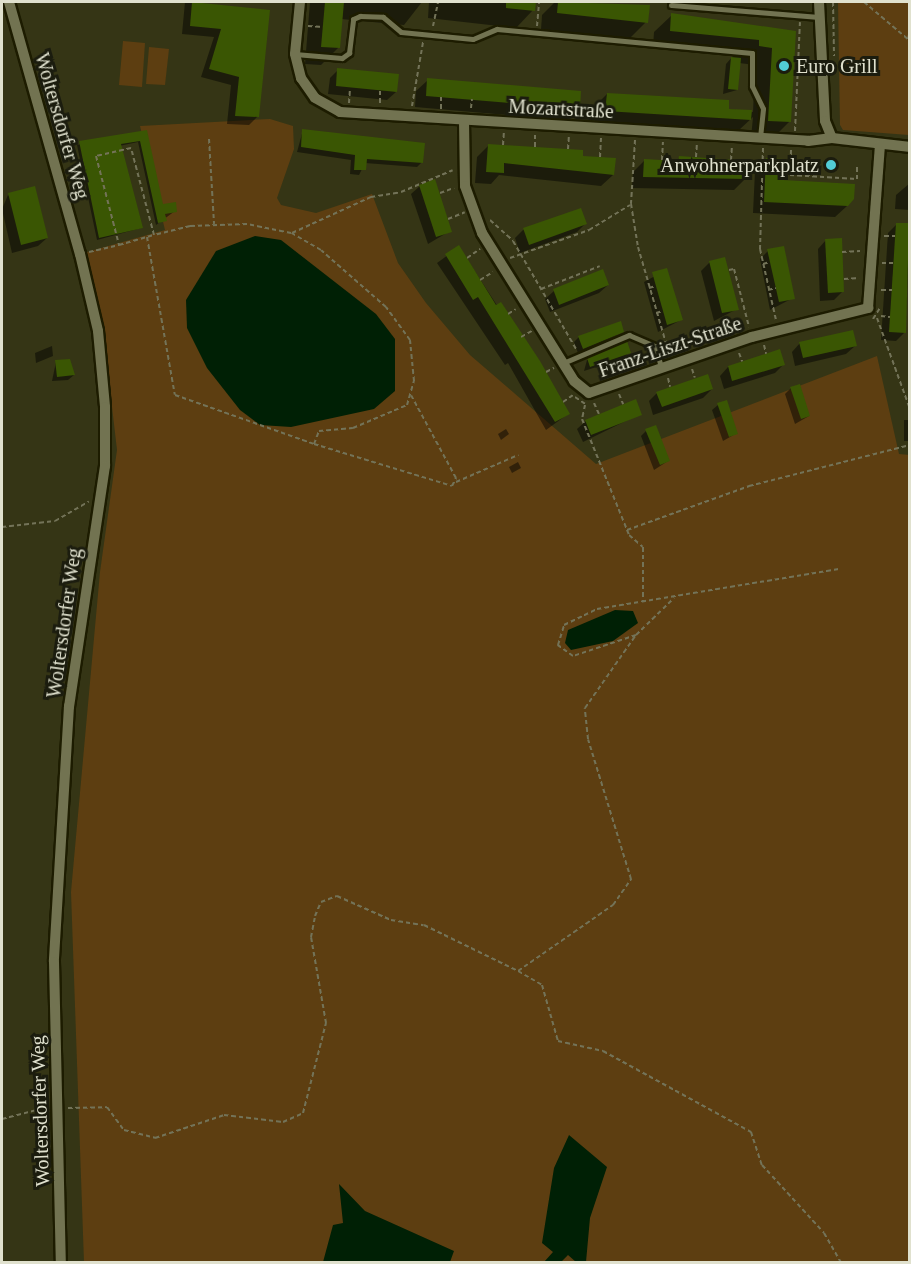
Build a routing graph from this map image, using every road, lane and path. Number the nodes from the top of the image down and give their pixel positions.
1 (9, 2) edge
2 (300, 2) edge
3 (438, 2) edge
4 (539, 2) edge
5 (819, 2) edge
6 (833, 2) edge
7 (864, 2) edge
8 (671, 5) dead end
9 (800, 16) junction
10 (820, 17) junction
11 (309, 18) dead end
12 (308, 26) junction
13 (323, 27) dead end
14 (909, 30) edge
15 (536, 33) junction
16 (424, 34) junction
17 (432, 35) junction
18 (308, 36) dead end
19 (909, 40) edge
20 (296, 54) junction
21 (834, 64) dead end
22 (350, 88) dead end
23 (380, 91) dead end
24 (441, 97) dead end
25 (472, 99) dead end
26 (343, 103) dead end
27 (349, 104) junction
28 (357, 105) dead end
29 (368, 106) dead end
30 (380, 107) junction
31 (390, 108) dead end
32 (401, 108) dead end
33 (411, 109) junction
34 (421, 110) dead end
35 (431, 110) dead end
36 (441, 111) junction
37 (451, 112) dead end
38 (481, 114) dead end
39 (465, 116) junction
40 (496, 129) dead end
41 (504, 129) junction
42 (515, 130) dead end
43 (525, 131) dead end
44 (536, 131) junction
45 (547, 132) dead end
46 (784, 132) dead end
47 (558, 133) dead end
48 (569, 134) junction
49 (580, 134) dead end
50 (591, 135) dead end
51 (602, 135) junction
52 (613, 136) dead end
53 (624, 136) dead end
54 (635, 137) junction
55 (645, 138) dead end
56 (654, 138) dead end
57 (832, 138) junction
58 (209, 139) dead end
59 (663, 139) junction
60 (674, 140) dead end
61 (686, 140) dead end
62 (697, 141) junction
63 (708, 142) dead end
64 (720, 142) dead end
65 (795, 142) junction
66 (732, 143) junction
67 (759, 143) junction
68 (742, 144) dead end
69 (503, 145) dead end
70 (880, 145) junction
71 (772, 146) dead end
72 (535, 147) dead end
73 (782, 147) dead end
74 (909, 147) edge
75 (568, 149) dead end
76 (600, 157) dead end
77 (696, 157) dead end
78 (456, 159) dead end
79 (662, 160) dead end
80 (731, 160) dead end
81 (858, 166) dead end
82 (456, 169) junction
83 (458, 187) junction
84 (440, 193) dead end
85 (459, 193) dead end
86 (631, 204) junction
87 (463, 206) dead end
88 (469, 215) junction
89 (448, 219) dead end
90 (214, 224) junction
91 (885, 224) dead end
92 (572, 230) dead end
93 (291, 233) junction
94 (154, 235) junction
95 (574, 236) junction
96 (884, 236) junction
97 (895, 236) dead end
98 (147, 237) junction
99 (543, 240) dead end
100 (478, 243) dead end
101 (119, 245) junction
102 (546, 245) junction
103 (481, 249) junction
104 (880, 250) junction
105 (842, 252) dead end
106 (80, 254) junction
107 (522, 254) junction
108 (486, 256) dead end
109 (467, 258) dead end
110 (770, 262) dead end
111 (882, 263) junction
112 (893, 263) dead end
113 (763, 264) junction
114 (495, 266) junction
115 (600, 266) dead end
116 (589, 270) junction
117 (729, 270) dead end
118 (882, 272) dead end
119 (591, 274) dead end
120 (480, 280) dead end
121 (501, 280) dead end
122 (564, 280) junction
123 (881, 281) dead end
124 (566, 284) dead end
125 (656, 286) dead end
126 (649, 288) junction
127 (776, 288) dead end
128 (541, 289) junction
129 (768, 290) junction
130 (881, 290) junction
131 (892, 290) dead end
132 (741, 295) junction
133 (735, 296) dead end
134 (513, 298) dead end
135 (519, 308) junction
136 (663, 311) dead end
137 (656, 313) junction
138 (508, 314) dead end
139 (523, 315) dead end
140 (879, 317) junction
141 (890, 317) dead end
142 (868, 319) dead end
143 (528, 323) dead end
144 (778, 329) junction
145 (533, 330) junction
146 (521, 337) dead end
147 (539, 340) dead end
148 (774, 340) dead end
149 (753, 341) junction
150 (763, 344) junction
151 (747, 349) dead end
152 (578, 352) junction
153 (738, 352) junction
154 (766, 354) dead end
155 (729, 355) dead end
156 (550, 358) dead end
157 (741, 362) dead end
158 (560, 365) junction
159 (701, 365) dead end
160 (692, 368) junction
161 (674, 369) junction
162 (684, 371) dead end
163 (546, 372) dead end
164 (664, 372) junction
165 (562, 376) dead end
166 (695, 378) dead end
167 (657, 380) dead end
168 (568, 386) dead end
169 (670, 387) dead end
170 (629, 390) dead end
171 (410, 394) junction
172 (619, 394) junction
173 (574, 395) junction
174 (611, 396) dead end
175 (603, 399) dead end
176 (563, 402) dead end
177 (594, 402) junction
178 (623, 404) dead end
179 (585, 405) junction
180 (909, 409) edge
181 (599, 414) dead end
182 (314, 444) junction
183 (909, 445) edge
184 (518, 455) dead end
185 (456, 482) junction
186 (101, 493) junction
187 (2, 527) edge
188 (627, 530) junction
189 (839, 569) dead end
190 (676, 597) junction
191 (642, 602) junction
192 (636, 635) junction
193 (519, 971) junction
194 (58, 1106) junction
195 (2, 1119) edge
196 (61, 1263) edge
197 (841, 1263) edge

1 - 106 street, Woltersdorfer Weg
2 - 20 street, Mozartstraße
3 - 17 path
4 - 15 path
5 - 10 street
6 - 21 path
7 - 19 path
8 - 9 lane
9 - 10 lane
9 - 65 path
10 - 57 street
11 - 12 path
12 - 13 path
12 - 18 path
14 - 19 path
15 - 17 lane
15 - 67 lane
16 - 17 lane
16 - 20 lane
16 - 33 path
20 - 39 street, Mozartstraße
22 - 27 path
23 - 30 path
24 - 36 path
25 - 39 path
26 - 27 path
27 - 28 path
29 - 30 path
30 - 31 path
32 - 33 path
33 - 34 path
35 - 36 path
36 - 37 path
38 - 39 path
39 - 67 street, Mozartstraße
39 - 88 street, Franz-Liszt-Straße
40 - 41 path
41 - 42 path
41 - 69 path
43 - 44 path
44 - 45 path
44 - 72 path
46 - 65 path
47 - 48 path
48 - 49 path
48 - 75 path
50 - 51 path
51 - 52 path
51 - 76 path
53 - 54 path
54 - 55 path
54 - 86 path
56 - 59 path
57 - 65 street, Mozartstraße
57 - 70 street, Mozartstraße
58 - 90 path
59 - 60 path
59 - 79 path
61 - 62 path
62 - 63 path
62 - 77 path
64 - 66 path
65 - 67 street, Mozartstraße
65 - 73 path
65 - 81 path
66 - 68 path
66 - 80 path
67 - 71 path
67 - 113 path
70 - 74 street, Mozartstraße
70 - 104 street, Franz-Liszt-Straße
78 - 82 path
82 - 83 path
82 - 93 path
83 - 84 path
83 - 85 path
86 - 95 path
86 - 126 path
87 - 88 path
88 - 89 path
88 - 107 path
88 - 114 street, Franz-Liszt-Straße
90 - 93 path
90 - 94 path
91 - 96 path
92 - 95 path
93 - 171 path
94 - 98 path
94 - 101 path
95 - 102 path
96 - 97 path
96 - 104 path
98 - 101 path
98 - 182 path
99 - 102 path
100 - 103 path
101 - 106 path
102 - 107 path
103 - 108 path
103 - 109 path
104 - 105 path
104 - 111 path
104 - 144 street, Franz-Liszt-Straße
106 - 186 street, Woltersdorfer Weg
107 - 114 path
107 - 128 path
110 - 113 path
111 - 112 path
111 - 118 path
113 - 129 path
114 - 120 path
114 - 121 path
114 - 158 street, Franz-Liszt-Straße
115 - 116 path
116 - 119 path
116 - 122 path
117 - 132 path
122 - 124 path
122 - 128 path
123 - 130 path
125 - 126 path
126 - 137 path
127 - 129 path
128 - 152 path
129 - 144 path
130 - 131 path
130 - 140 path
132 - 133 path
132 - 149 path
134 - 135 path
135 - 138 path
135 - 139 path
136 - 137 path
137 - 161 path
140 - 141 path
140 - 142 path
140 - 180 path
143 - 145 path
144 - 149 street, Franz-Liszt-Straße
145 - 146 path
145 - 147 path
148 - 150 path
149 - 150 path
149 - 161 street, Franz-Liszt-Straße
150 - 154 path
151 - 153 path
152 - 158 lane
152 - 164 lane
153 - 155 path
153 - 157 path
156 - 158 path
158 - 163 path
158 - 164 street, Franz-Liszt-Straße
158 - 165 path
159 - 160 path
160 - 162 path
160 - 166 path
161 - 164 street, Franz-Liszt-Straße
161 - 164 path
164 - 167 path
164 - 169 path
168 - 173 path
170 - 172 path
171 - 182 path
171 - 185 path
172 - 174 path
172 - 178 path
173 - 176 path
173 - 179 path
175 - 177 path
177 - 179 path
177 - 181 path
179 - 188 path
182 - 185 path
183 - 188 path
184 - 185 path
186 - 187 path
186 - 194 street, Woltersdorfer Weg
188 - 191 path
189 - 190 path
190 - 191 path
190 - 192 path
191 - 192 path
192 - 193 path
193 - 194 path
193 - 197 path
194 - 195 path
194 - 196 street, Woltersdorfer Weg

